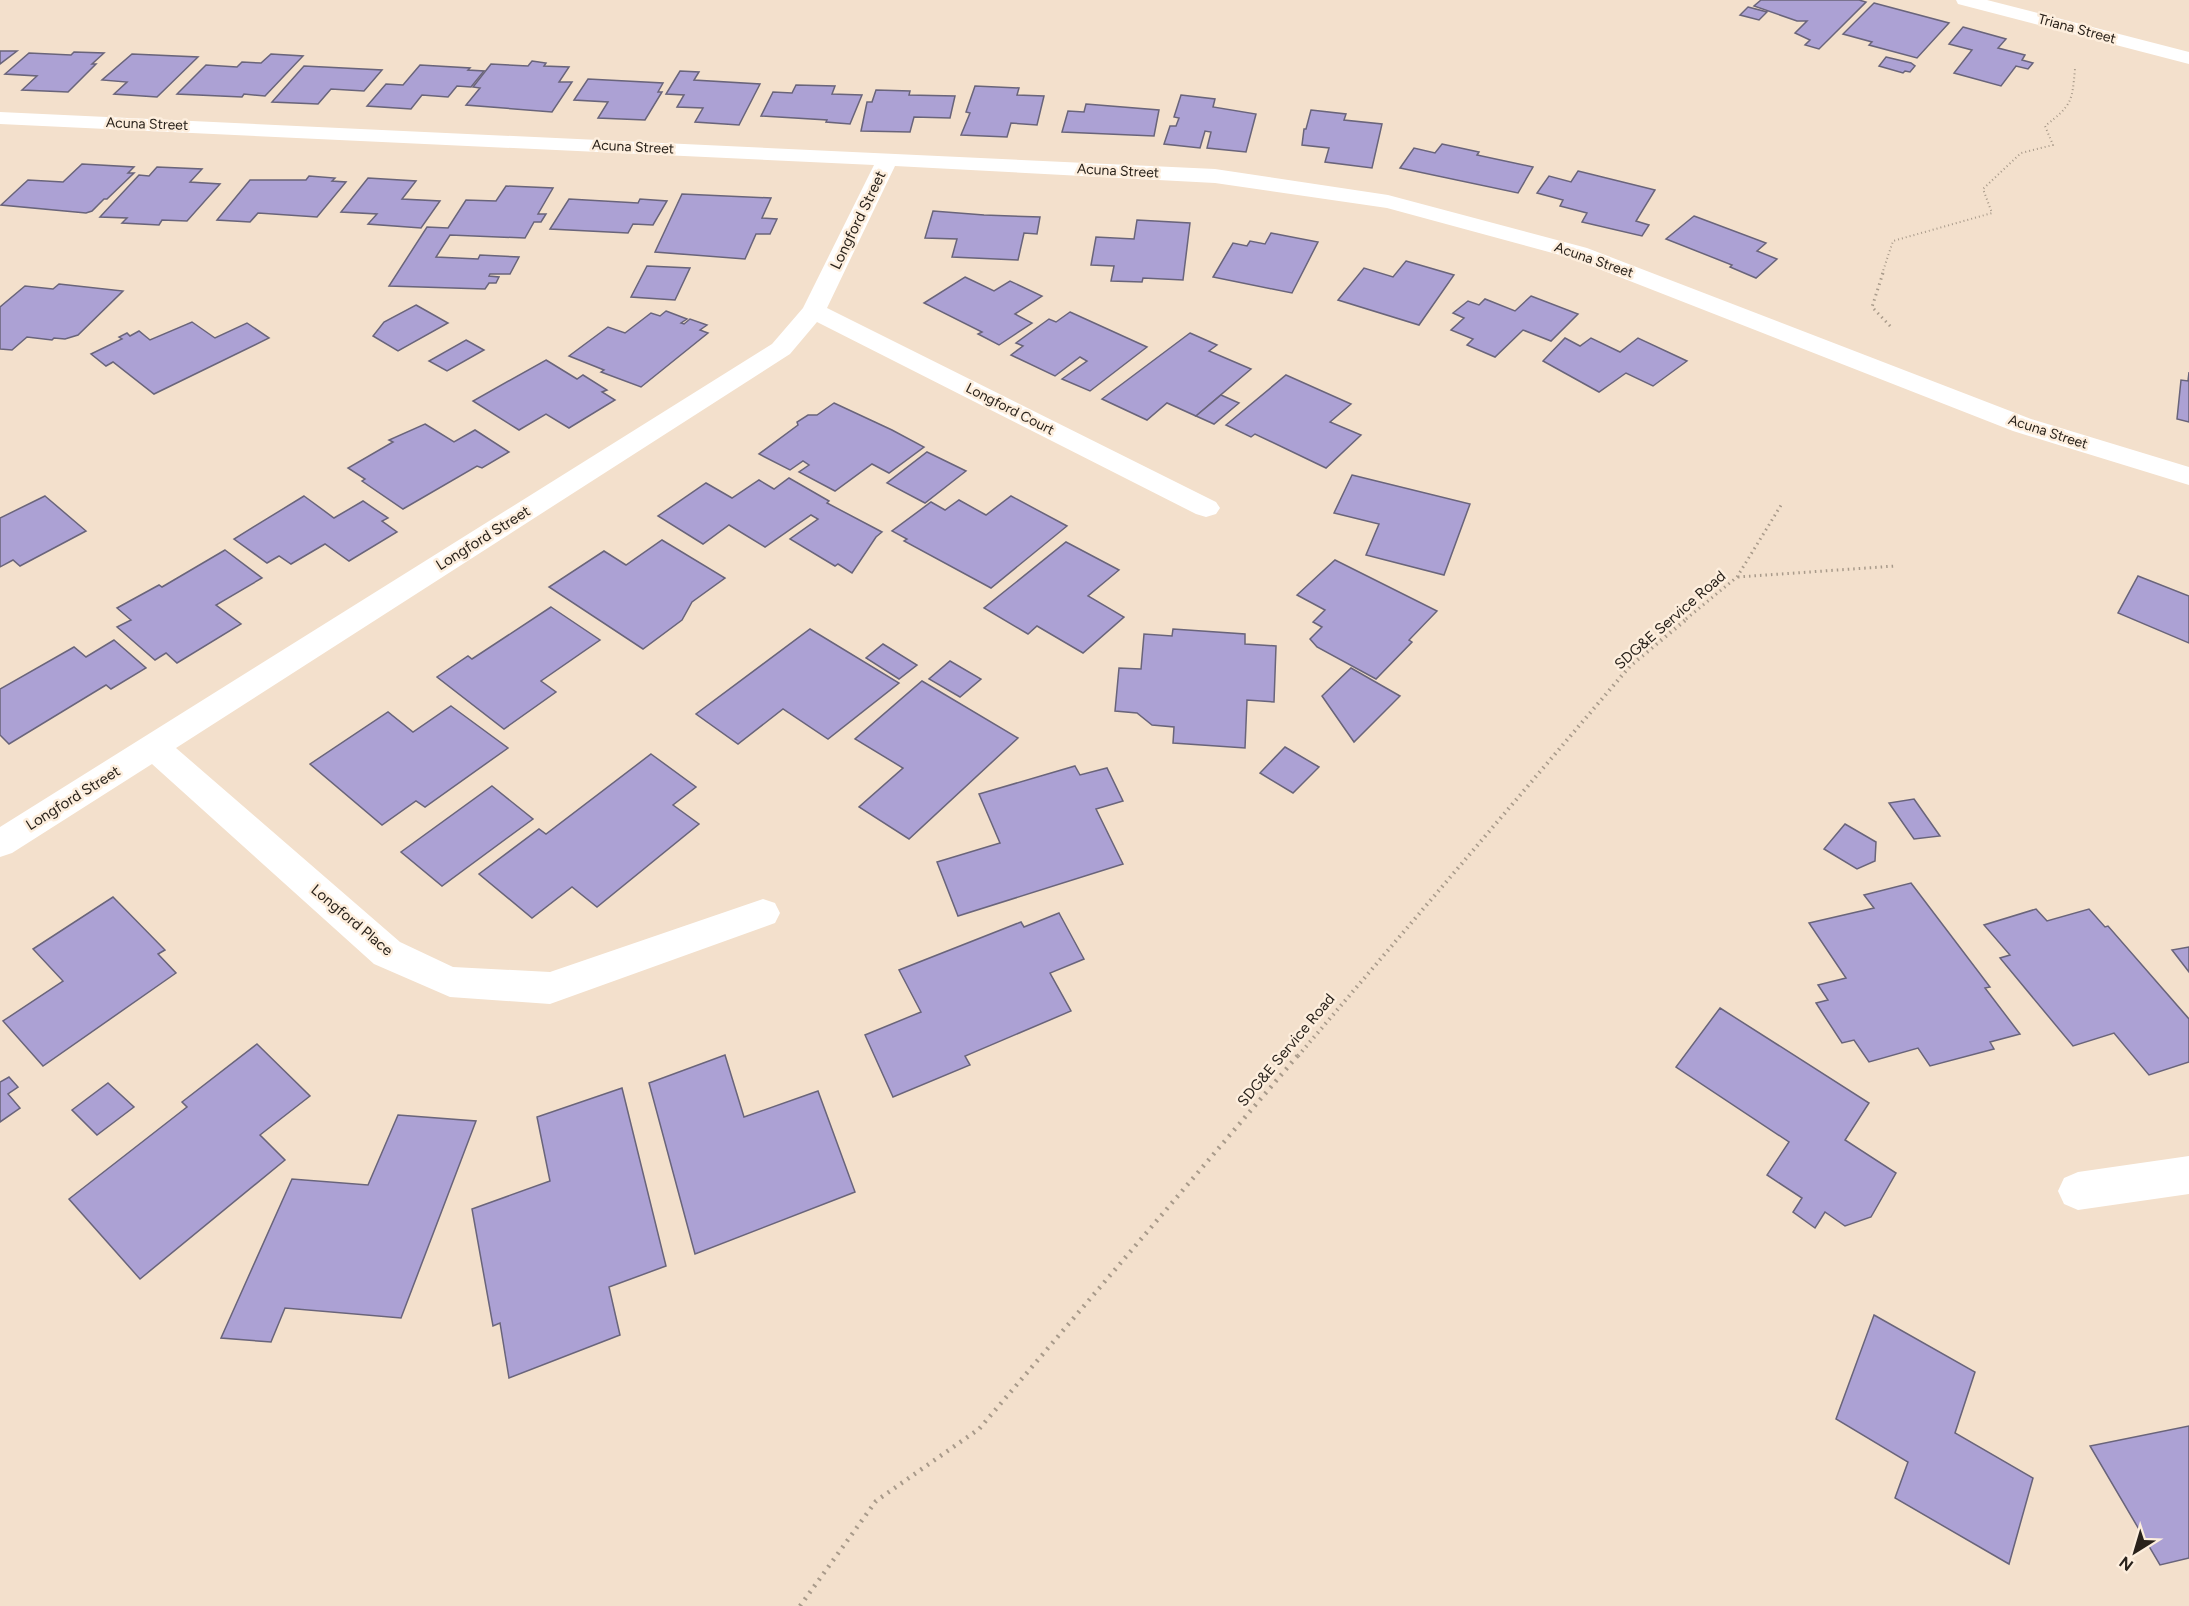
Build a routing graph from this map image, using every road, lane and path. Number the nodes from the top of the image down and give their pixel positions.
1 (1965, 0) edge
2 (2189, 58) edge
3 (2076, 66) dead end
4 (0, 118) edge
5 (888, 159) junction
6 (814, 310) junction
7 (1896, 333) dead end
8 (2189, 476) edge
9 (1783, 502) dead end
10 (1206, 508) dead end
11 (1895, 566) dead end
12 (1737, 578) junction
13 (154, 747) junction
14 (0, 844) edge
15 (762, 913) dead end
16 (2189, 1175) edge
17 (2078, 1191) dead end
18 (800, 1606) edge

1 - 2 street, Triana Street
3 - 7 path
4 - 5 street, Acuna Street
5 - 6 street, Longford Street
5 - 8 street, Acuna Street
6 - 10 street, Longford Court
6 - 13 street, Longford Street
9 - 12 path, SDG&E Service Road
11 - 12 path
12 - 18 path, SDG&E Service Road
13 - 14 street, Longford Street
13 - 15 street, Longford Place
16 - 17 street

